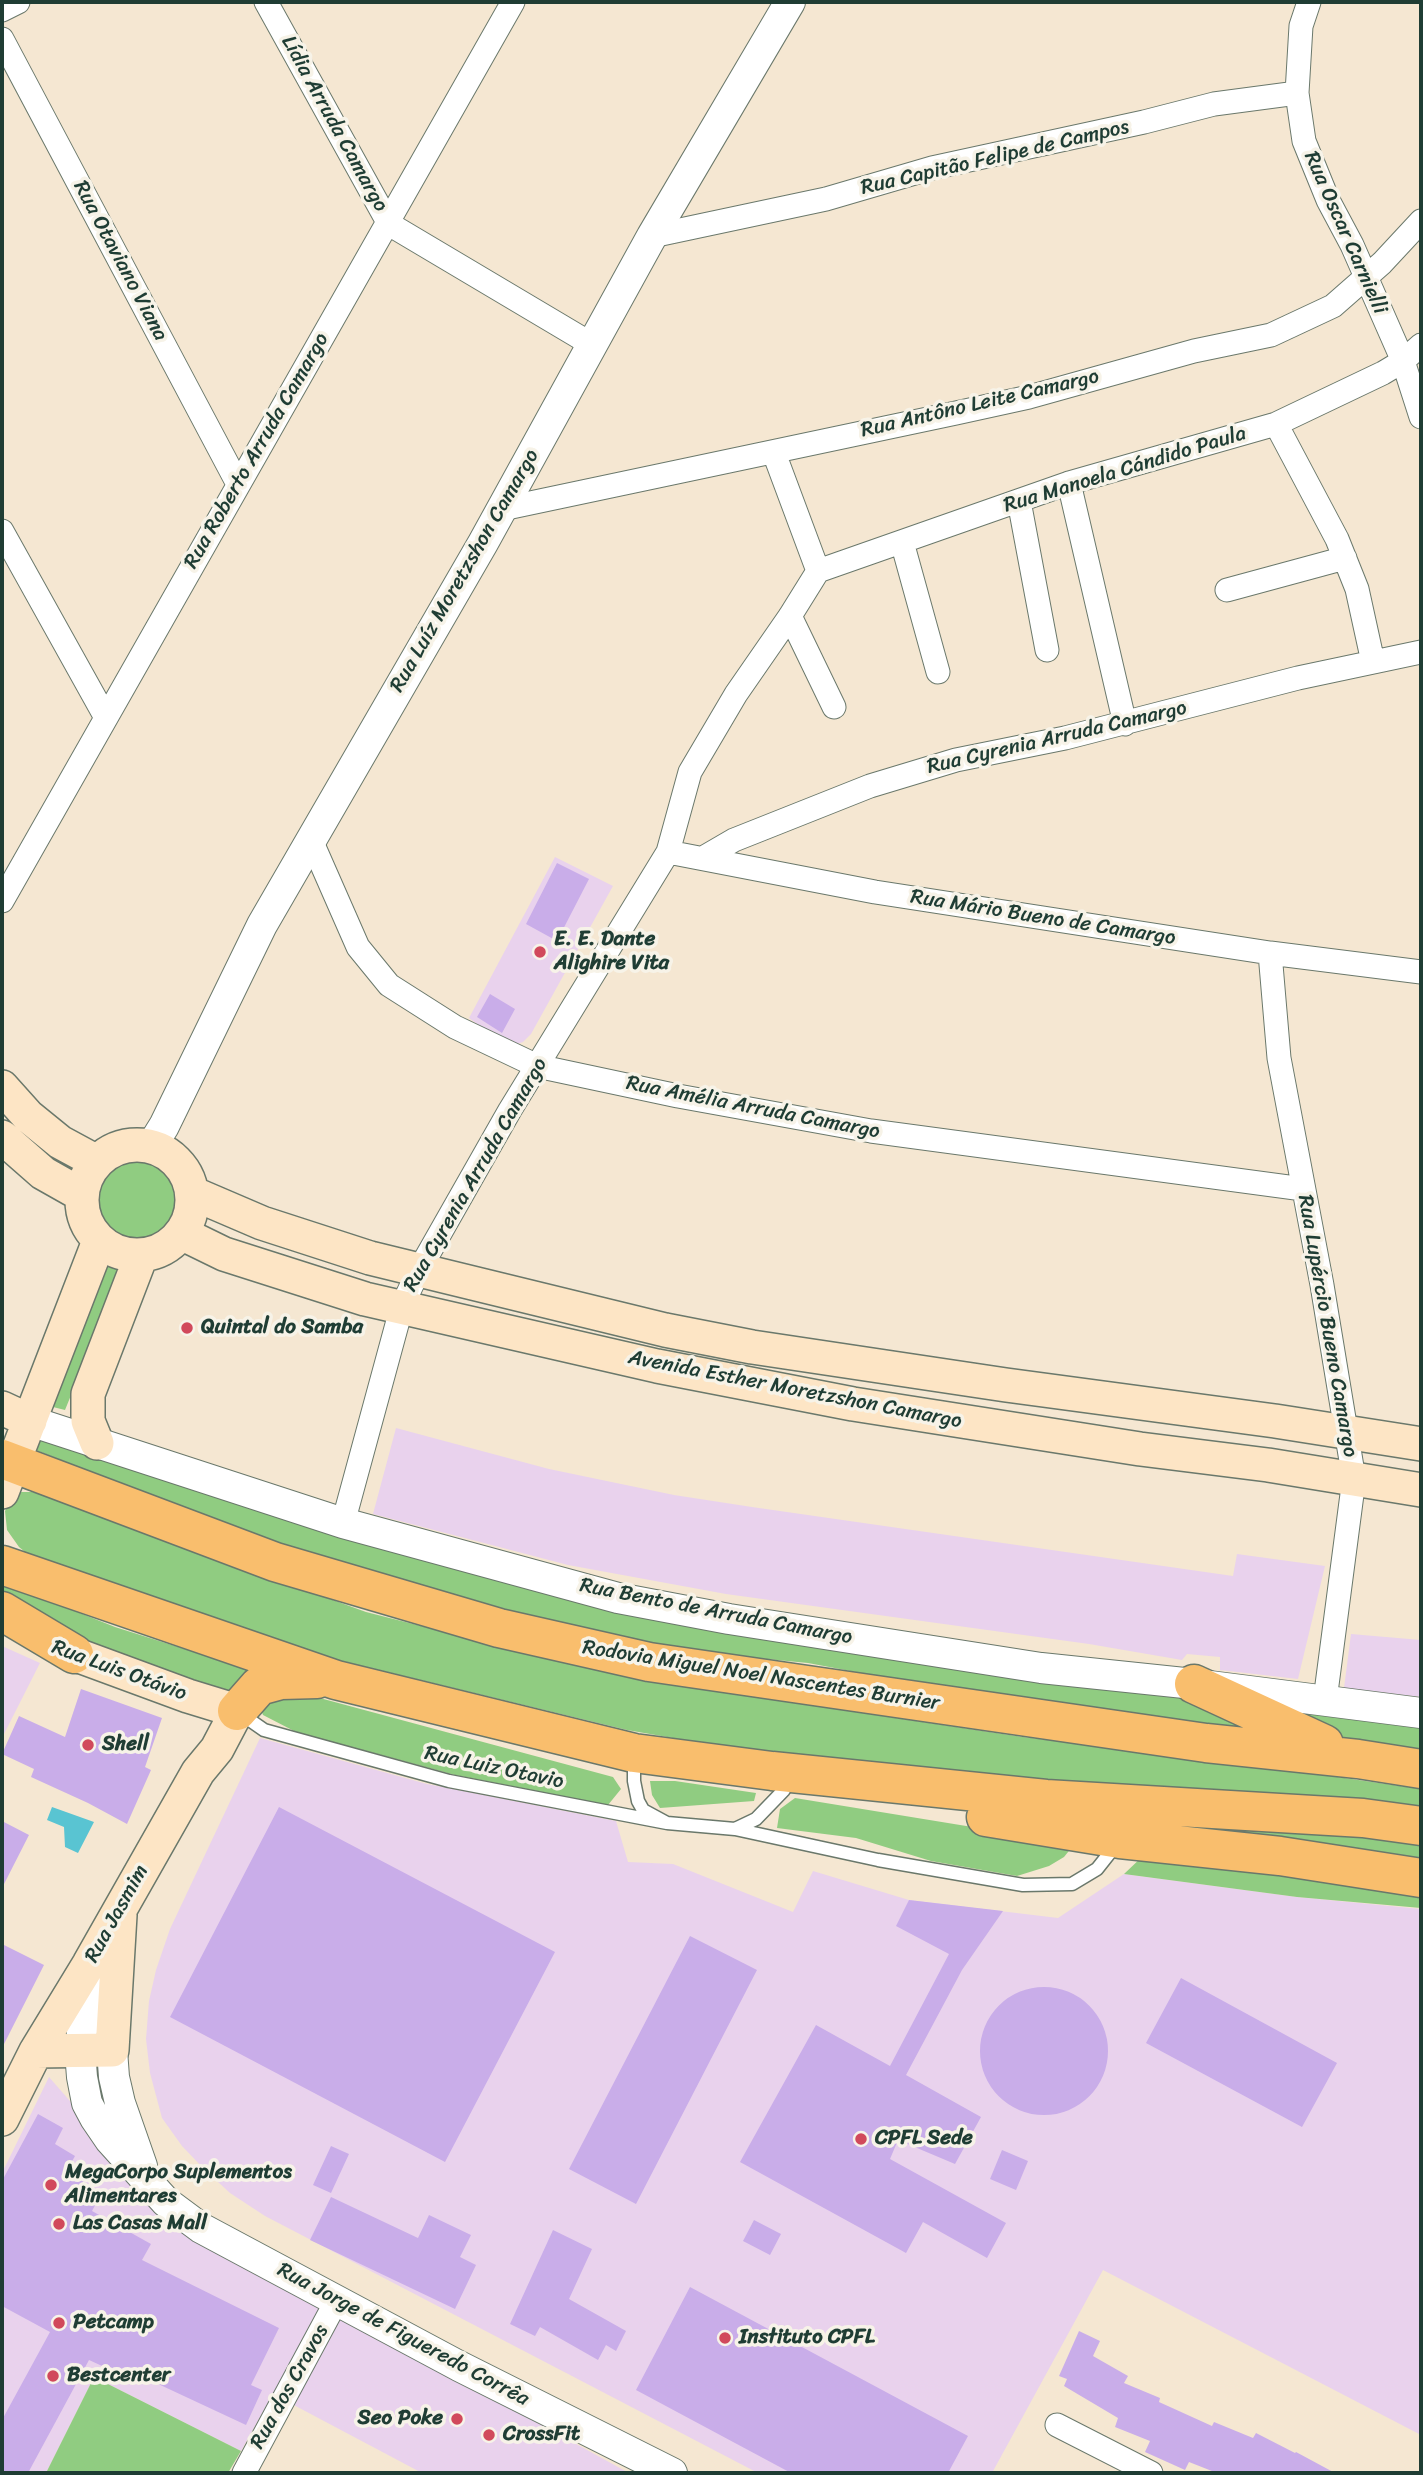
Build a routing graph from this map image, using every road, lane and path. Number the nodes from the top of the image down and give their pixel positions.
1 (18, 2) edge
2 (266, 2) edge
3 (513, 2) edge
4 (790, 2) edge
5 (1310, 2) edge
6 (2, 10) edge
7 (2, 39) edge
8 (1297, 93) junction
9 (1421, 221) edge
10 (388, 224) junction
11 (652, 236) junction
12 (1366, 277) junction
13 (591, 344) junction
14 (1421, 345) edge
15 (1403, 361) junction
16 (1421, 417) edge
17 (1276, 424) junction
18 (774, 453) junction
19 (1069, 483) junction
20 (239, 484) junction
21 (1019, 501) junction
22 (502, 509) junction
23 (2, 531) edge
24 (902, 541) junction
25 (1345, 558) junction
26 (818, 571) junction
27 (1227, 590) dead end
28 (790, 616) junction
29 (1047, 650) dead end
30 (1421, 652) edge
31 (1373, 662) junction
32 (938, 672) dead end
33 (834, 707) dead end
34 (105, 716) junction
35 (1125, 724) junction
36 (311, 840) junction
37 (667, 852) junction
38 (703, 858) junction
39 (2, 901) edge
40 (1270, 953) junction
41 (1421, 972) edge
42 (537, 1066) junction
43 (2, 1087) edge
44 (2, 1137) edge
45 (151, 1147) junction
46 (2, 1157) edge
47 (97, 1162) junction
48 (43, 1174) junction
49 (1303, 1189) junction
50 (192, 1193) junction
51 (82, 1195) junction
52 (181, 1233) junction
53 (99, 1241) junction
54 (141, 1256) junction
55 (418, 1272) junction
56 (402, 1306) junction
57 (16, 1414) edge
58 (1345, 1432) junction
59 (97, 1443) junction
60 (1421, 1444) edge
61 (6, 1472) edge
62 (1354, 1479) junction
63 (1421, 1490) edge
64 (343, 1523) junction
65 (2, 1565) edge
66 (2, 1611) edge
67 (2, 1629) edge
68 (74, 1654) junction
69 (336, 1680) junction
70 (1194, 1684) junction
71 (188, 1696) junction
72 (1325, 1700) junction
73 (237, 1711) junction
74 (1421, 1713) edge
75 (634, 1753) junction
76 (1358, 1759) junction
77 (1421, 1769) edge
78 (198, 1772) junction
79 (778, 1780) junction
80 (667, 1823) junction
81 (1421, 1826) edge
82 (735, 1829) junction
83 (1120, 1839) junction
84 (1421, 1878) edge
85 (120, 1908) junction
86 (89, 1965) junction
87 (36, 2051) junction
88 (96, 2051) junction
89 (2, 2119) edge
90 (337, 2300) junction
91 (1057, 2425) dead end
92 (244, 2473) edge
93 (669, 2473) edge
94 (1151, 2473) edge

1 - 6 street
2 - 10 street, Lídia Arruda Camargo
3 - 10 street, Rua Roberto Arruda Camargo
4 - 11 street, Rua Luíz Moretzshon Camargo
5 - 8 street, Rua Oscar Carnielli
7 - 20 street, Rua Otaviano Viana
8 - 11 street, Rua Capitão Felipe de Campos
8 - 12 street, Rua Oscar Carnielli
9 - 12 street, Rua Antôno Leite Camargo
10 - 13 street, Lídia Arruda Camargo
10 - 20 street, Rua Roberto Arruda Camargo
11 - 13 street, Rua Luíz Moretzshon Camargo
12 - 15 street, Rua Oscar Carnielli
12 - 18 street, Rua Antôno Leite Camargo
13 - 22 street, Rua Luíz Moretzshon Camargo
14 - 15 street, Rua Manoela Cándido Paula
15 - 16 street, Rua Oscar Carnielli
15 - 17 street, Rua Manoela Cándido Paula
17 - 19 street, Rua Manoela Cándido Paula
17 - 25 street
18 - 22 street, Rua Antôno Leite Camargo
18 - 26 street
19 - 21 street, Rua Manoela Cándido Paula
19 - 35 street
20 - 34 street, Rua Roberto Arruda Camargo
21 - 24 street, Rua Manoela Cándido Paula
21 - 29 street
22 - 36 street, Rua Luíz Moretzshon Camargo
23 - 34 street
24 - 26 street, Rua Manoela Cándido Paula
24 - 32 street
25 - 27 street
25 - 31 street
26 - 28 street, Rua Cyrenia Arruda Camargo
28 - 33 street
28 - 37 street, Rua Cyrenia Arruda Camargo
30 - 31 street, Rua Cyrenia Arruda Camargo
31 - 35 street, Rua Cyrenia Arruda Camargo
34 - 39 street, Rua Roberto Arruda Camargo
35 - 38 street, Rua Cyrenia Arruda Camargo
36 - 42 street, Rua Amélia Arruda Camargo
36 - 45 street, Rua Luíz Moretzshon Camargo
37 - 38 street, Rua Mário Bueno de Camargo
37 - 42 street, Rua Cyrenia Arruda Camargo
38 - 40 street, Rua Mário Bueno de Camargo
40 - 41 street, Rua Mário Bueno de Camargo
40 - 49 street, Rua Lupércio Bueno Camargo
42 - 49 street, Rua Amélia Arruda Camargo
42 - 55 street, Rua Cyrenia Arruda Camargo
43 - 47 main road
44 - 48 main road
45 - 47 main road
45 - 50 main road
46 - 48 street
47 - 51 main road
48 - 51 main road
49 - 58 street, Rua Lupércio Bueno Camargo
50 - 52 main road
50 - 55 main road, Avenida Esther Moretzshon Camargo
51 - 53 main road
52 - 54 main road
52 - 56 main road, Avenida Esther Moretzshon Camargo
53 - 54 main road
53 - 57 main road
54 - 59 main road
55 - 56 street, Rua Cyrenia Arruda Camargo
55 - 58 main road, Avenida Esther Moretzshon Camargo
56 - 62 main road, Avenida Esther Moretzshon Camargo
56 - 64 street, Rua Cyrenia Arruda Camargo
57 - 59 street, Rua Bento de Arruda Camargo
57 - 61 main road
58 - 60 main road, Avenida Esther Moretzshon Camargo
58 - 62 street, Rua Lupércio Bueno Camargo
59 - 64 street, Rua Bento de Arruda Camargo
61 - 76 highway, Rodovia Miguel Noel Nascentes Burnier
62 - 63 main road, Avenida Esther Moretzshon Camargo
62 - 72 street, Rua Lupércio Bueno Camargo
64 - 70 street, Rua Bento de Arruda Camargo
65 - 69 highway
66 - 68 highway
67 - 68 street, Rua Luis Otávio
68 - 71 main road, Rua Luis Otávio
69 - 73 highway
69 - 75 highway
70 - 72 street, Rua Bento de Arruda Camargo
70 - 76 highway
71 - 73 main road, Rua Luis Otávio
71 - 78 main road
72 - 74 street, Rua Bento de Arruda Camargo
73 - 78 main road, Rua Jasmim
73 - 80 lane, Rua Luiz Otavio
75 - 79 highway
75 - 80 lane
76 - 77 highway, Rodovia Miguel Noel Nascentes Burnier
78 - 85 main road, Rua Jasmim
79 - 81 highway
79 - 82 lane
79 - 83 highway
80 - 82 lane, Rua Luiz Otavio
82 - 83 lane, Rua Luiz Otavio
83 - 84 highway
85 - 86 main road, Rua Jasmim
85 - 88 main road, Rua Jorge de Figueredo Corrêa
86 - 87 main road, Rua Jasmim
86 - 88 street, Rua Jorge de Figueredo Corrêa
87 - 88 main road
87 - 89 main road, Rua Jasmim
88 - 90 street, Rua Jorge de Figueredo Corrêa
90 - 92 street, Rua dos Cravos
90 - 93 street, Rua Jorge de Figueredo Corrêa
91 - 94 street

